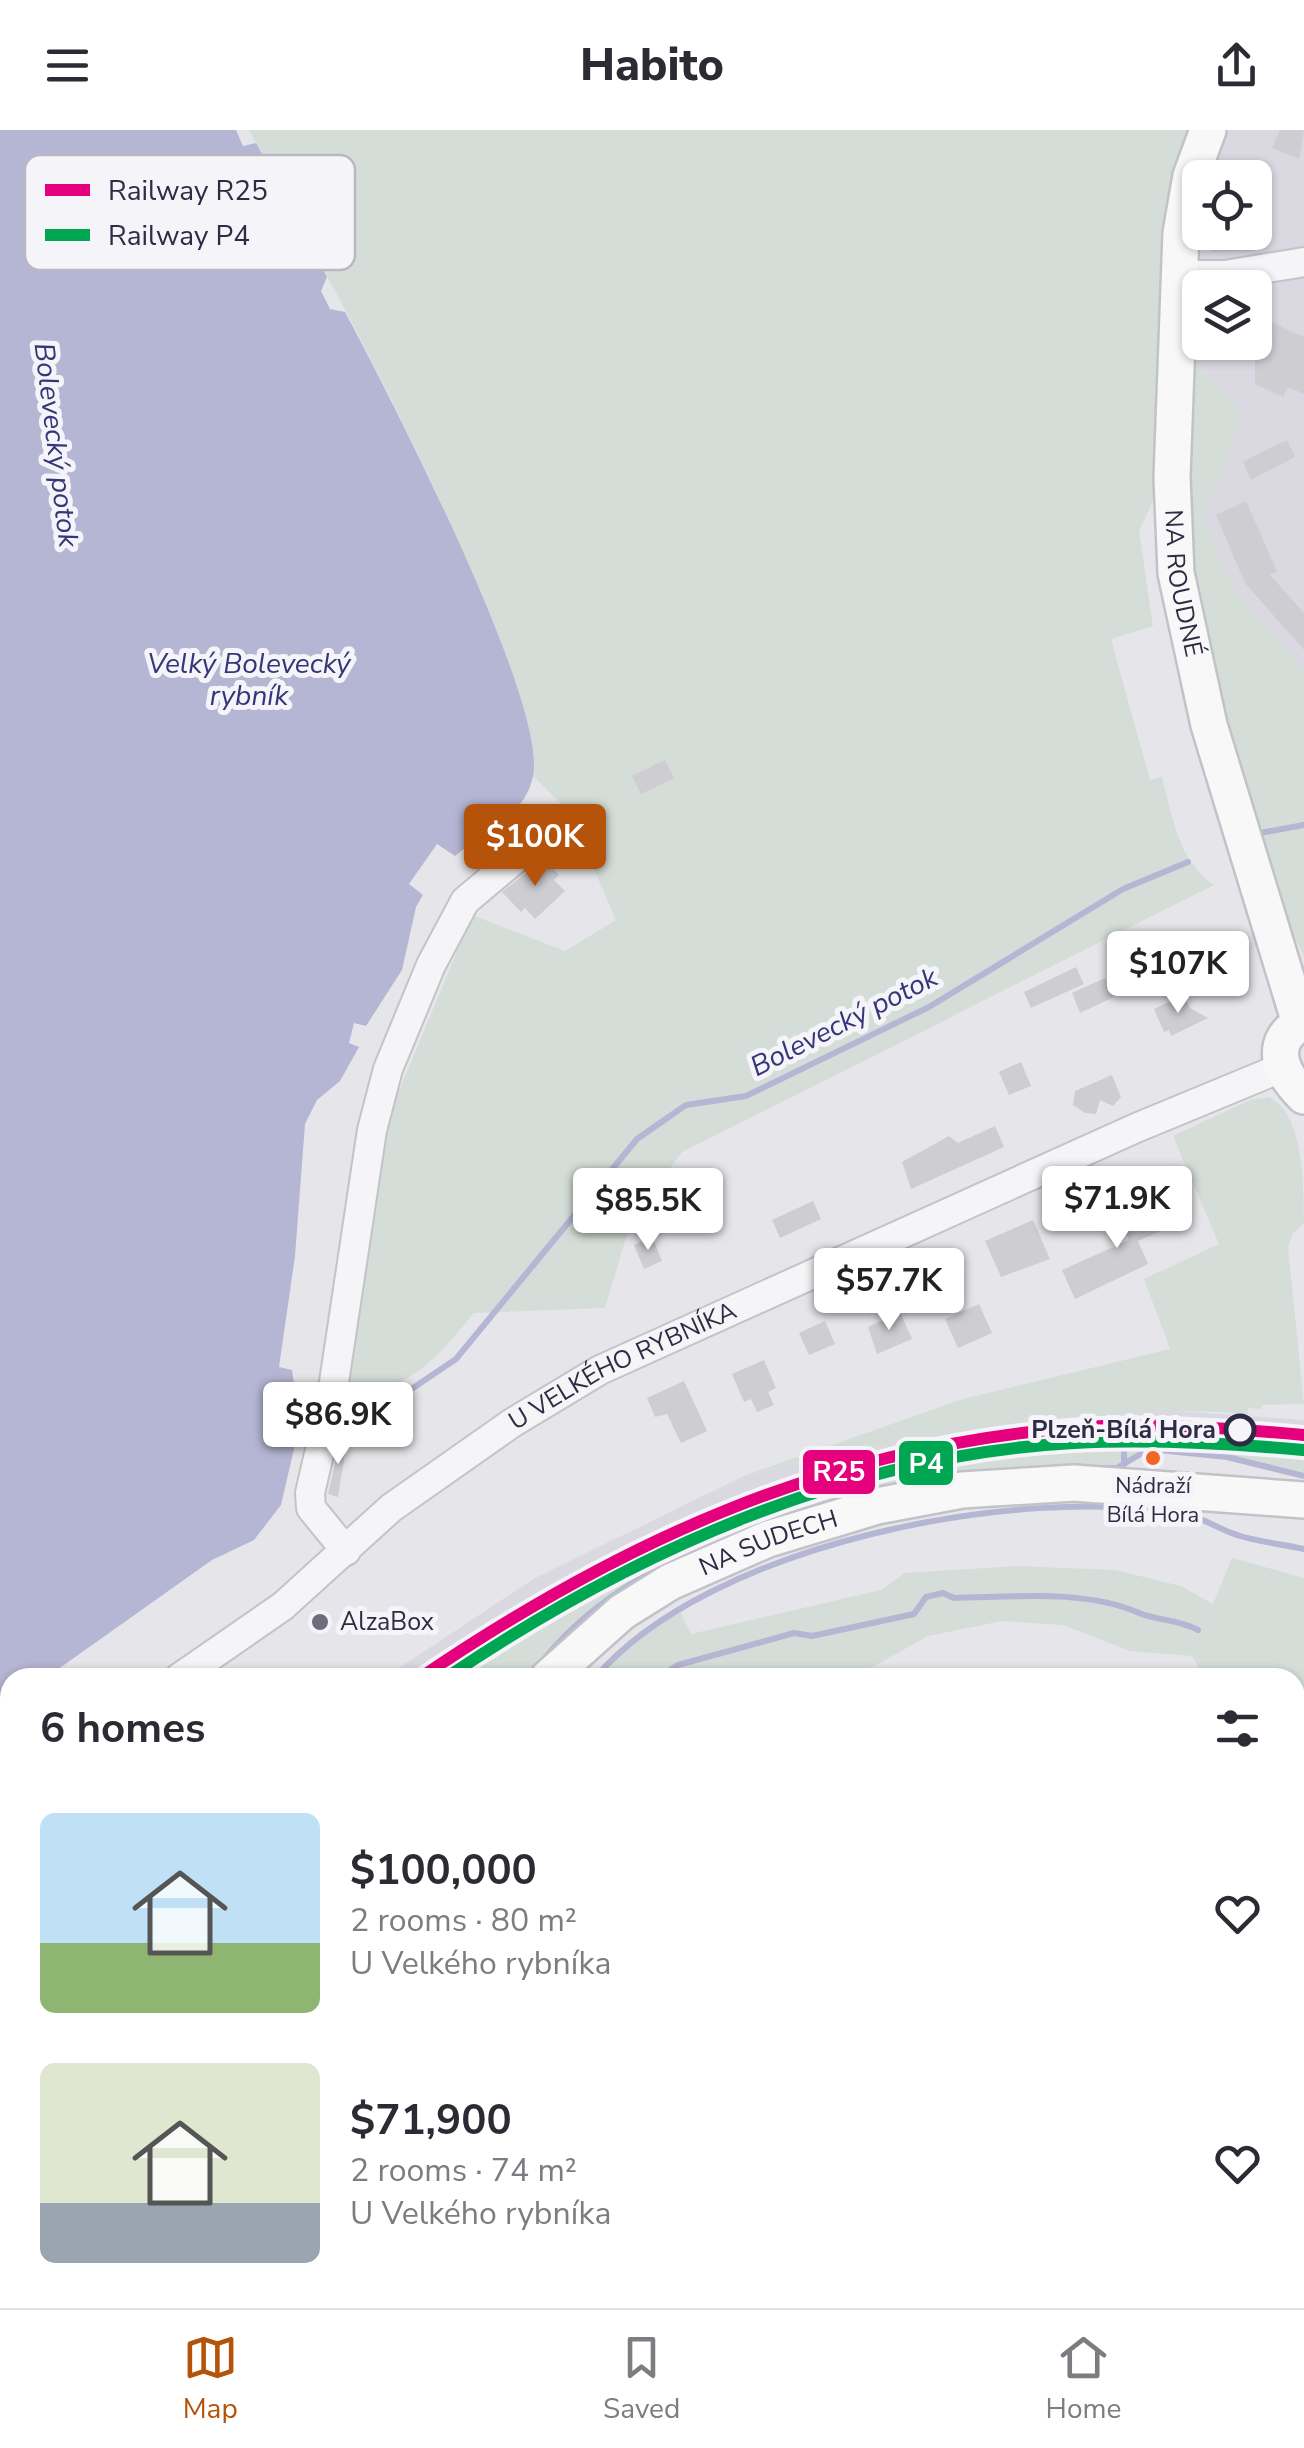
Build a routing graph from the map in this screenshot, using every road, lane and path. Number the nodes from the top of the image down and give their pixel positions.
1 (1208, 130) edge
2 (1304, 262) edge
3 (1178, 276) junction
4 (538, 840) dead end
5 (1302, 1022) edge
6 (1297, 1087) edge
7 (1255, 1498) junction
8 (1304, 1500) edge
9 (1304, 1514) edge
10 (341, 1545) junction
11 (598, 1632) junction
12 (194, 1668) edge
13 (559, 1668) edge
14 (571, 1668) edge

1 - 3 main road, NA ROUDNÉ
2 - 3 street
3 - 5 main road, NA ROUDNÉ
4 - 10 street
5 - 6 main road, NA ROUDNÉ
6 - 10 street, U VELKÉHO RYBNÍKA
7 - 8 main road, NA SUDECH
7 - 9 main road, NA SUDECH
7 - 11 main road, NA SUDECH
10 - 12 street, U VELKÉHO RYBNÍKA
11 - 13 main road, NA SUDECH
11 - 14 main road, NA SUDECH

